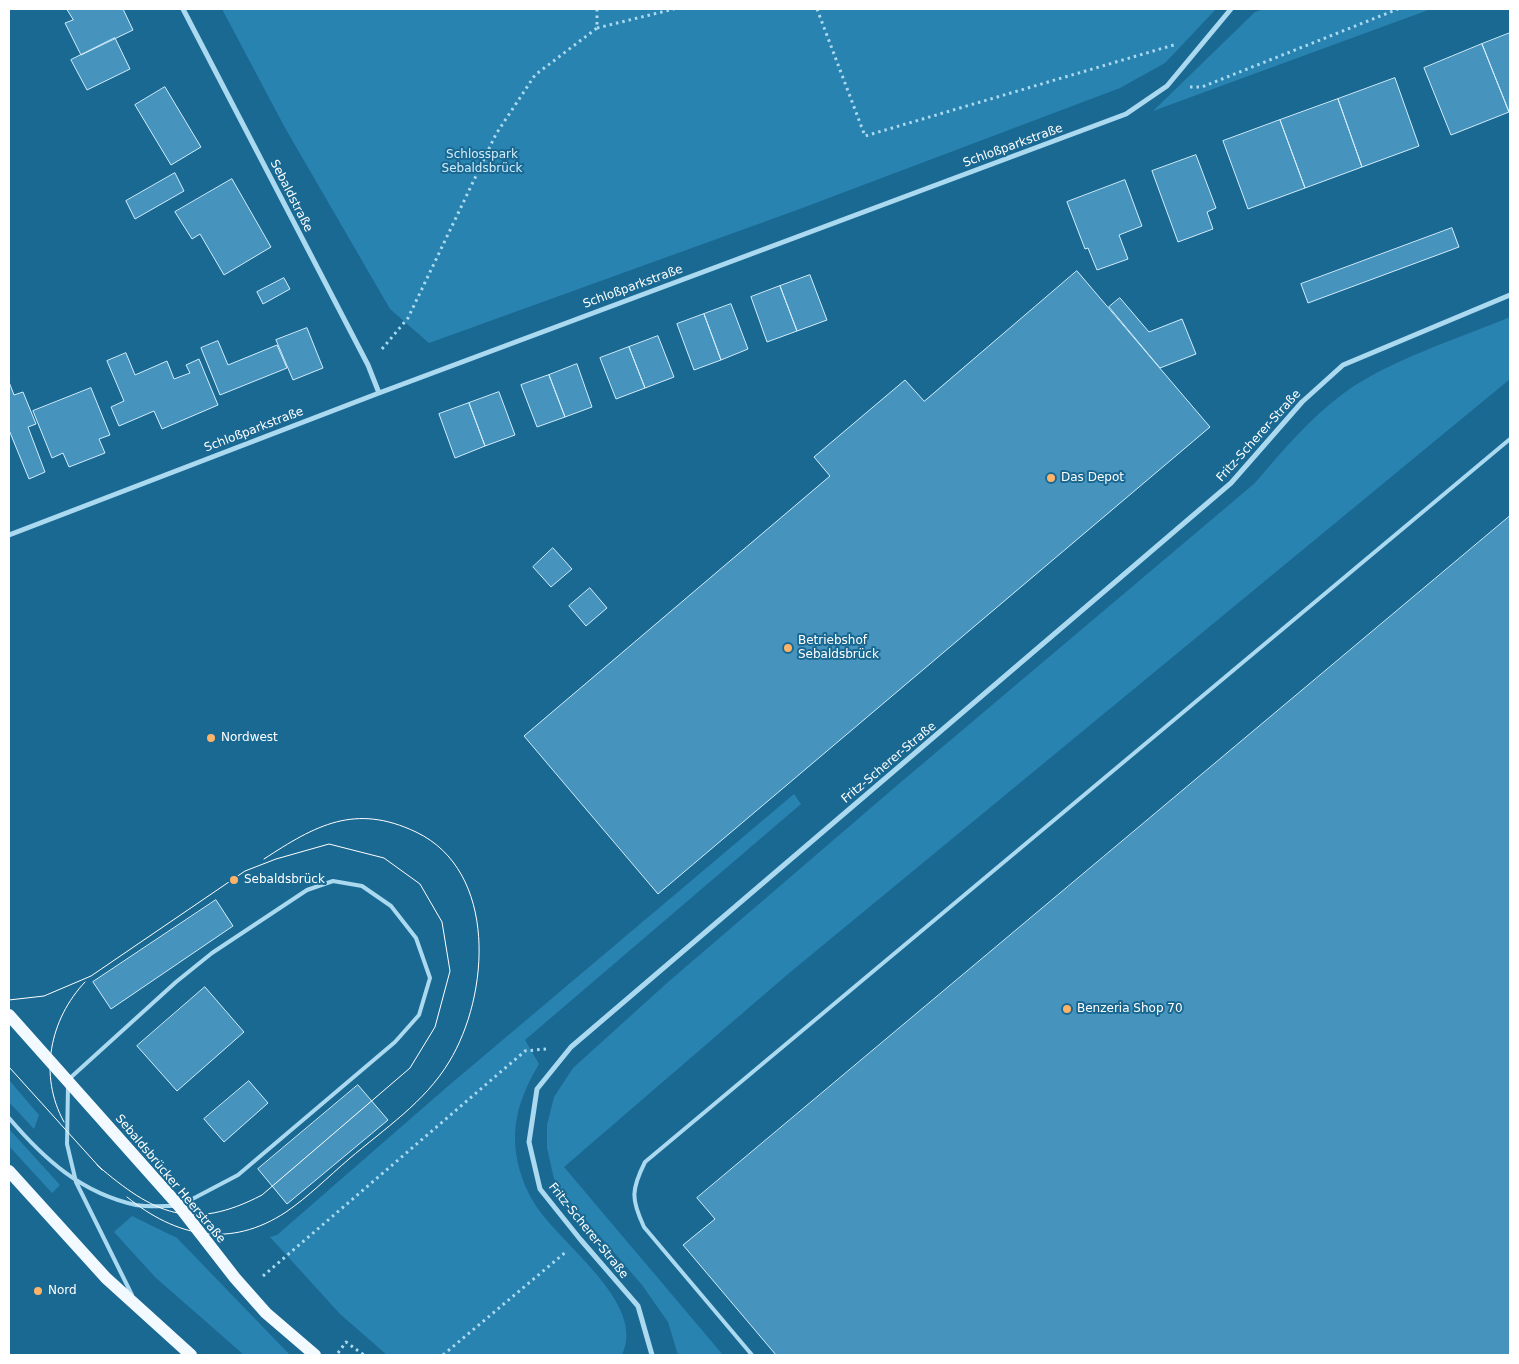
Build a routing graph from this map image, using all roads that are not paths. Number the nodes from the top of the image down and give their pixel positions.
1 (183, 9) edge
2 (1231, 9) edge
3 (1510, 295) edge
4 (378, 393) junction
5 (1510, 439) edge
6 (9, 535) edge
7 (9, 1015) edge
8 (68, 1080) junction
9 (9, 1118) edge
10 (9, 1171) edge
11 (76, 1182) junction
12 (179, 1206) junction
13 (138, 1307) junction
14 (191, 1355) edge
15 (315, 1355) edge
16 (652, 1355) edge
17 (752, 1355) edge

1 - 4 street, Sebaldstraße
2 - 4 street, Schloßparkstraße
3 - 16 street, Fritz-Scherer-Straße
4 - 6 street, Schloßparkstraße
5 - 17 lane
7 - 8 main road, Sebaldsbrücker Heerstraße
8 - 11 lane
8 - 12 main road, Sebaldsbrücker Heerstraße
8 - 12 lane
9 - 11 lane
10 - 13 main road
11 - 12 lane
11 - 13 lane
12 - 15 main road, Sebaldsbrücker Heerstraße
13 - 14 main road

